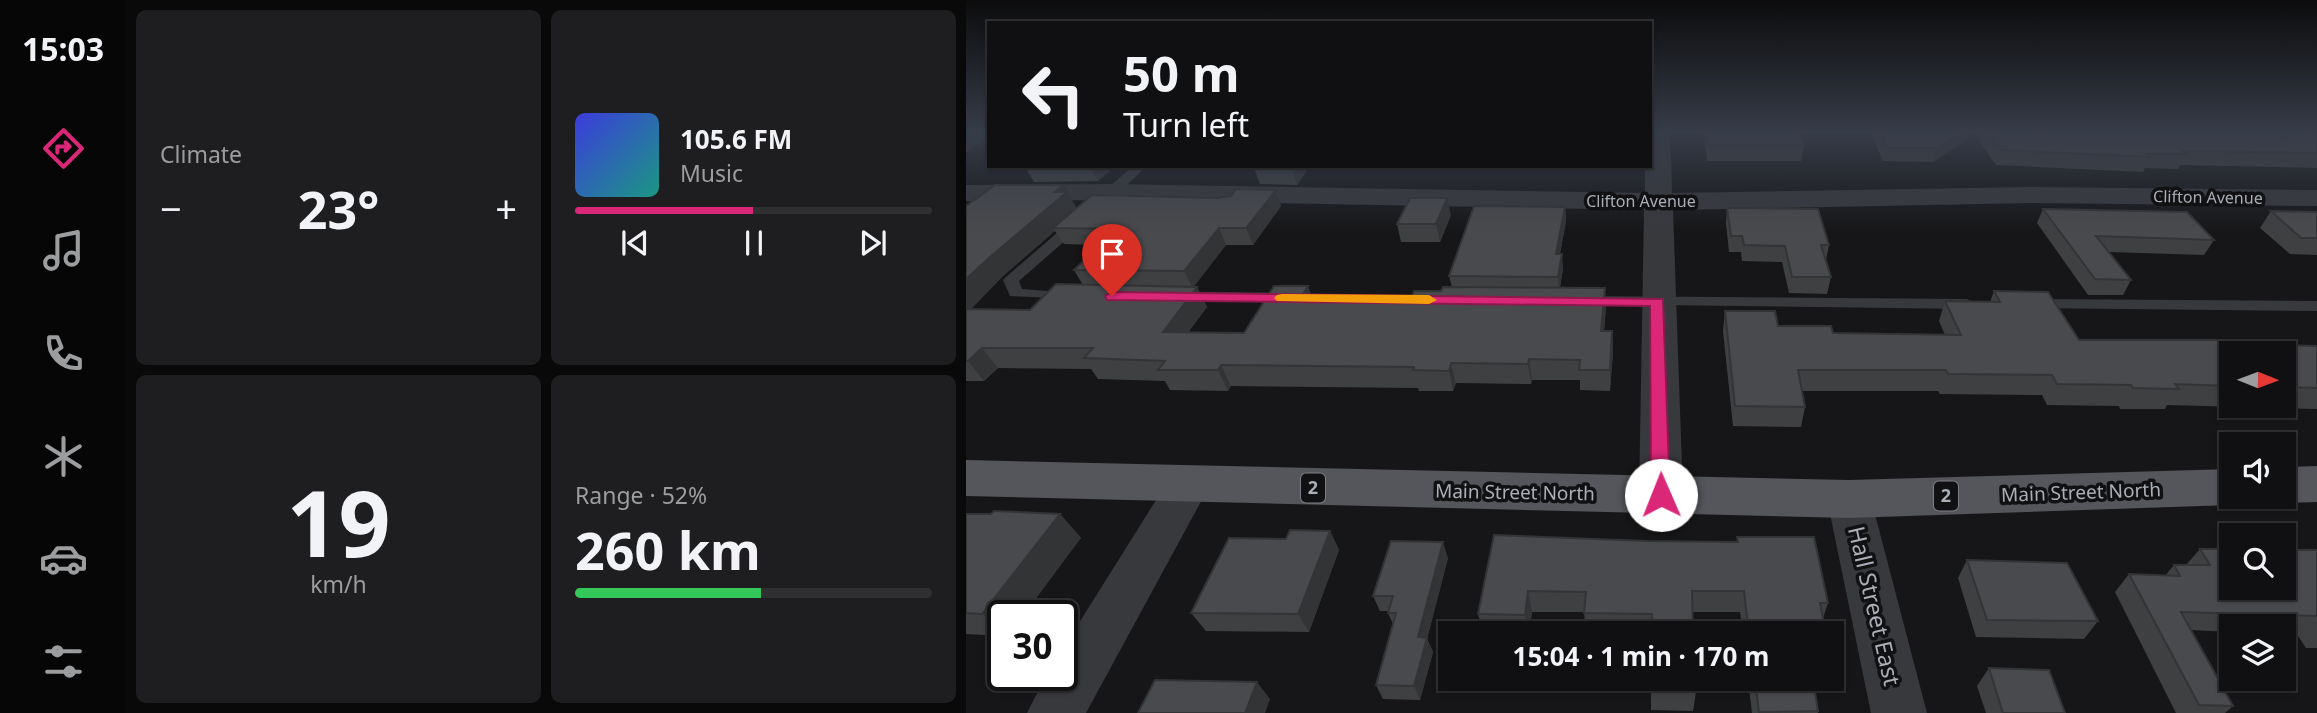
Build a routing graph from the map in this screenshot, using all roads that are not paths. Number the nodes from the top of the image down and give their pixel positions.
1 (1658, 165) edge
2 (989, 168) edge
3 (1139, 168) edge
4 (966, 186) edge
5 (966, 192) edge
6 (1112, 192) junction
7 (2317, 198) edge
8 (1657, 202) junction
9 (1086, 296) edge
10 (1156, 297) edge
11 (1309, 298) edge
12 (1560, 301) edge
13 (1658, 302) junction
14 (1987, 304) edge
15 (2015, 304) edge
16 (2317, 306) edge
17 (966, 478) edge
18 (2317, 484) edge
19 (1188, 485) junction
20 (2296, 485) edge
21 (2219, 487) edge
22 (1661, 495) junction
23 (1849, 499) junction
24 (1055, 713) edge
25 (1899, 713) edge

1 - 8 street
2 - 4 street
3 - 6 lane
5 - 6 street, Clifton Avenue
6 - 8 street, Clifton Avenue
6 - 9 lane
7 - 8 street, Clifton Avenue
8 - 13 street
10 - 11 lane
12 - 13 lane
13 - 14 lane
13 - 22 street
15 - 16 lane
17 - 19 main road, Main Street North / 2
18 - 20 main road
19 - 22 main road, Main Street North / 2
19 - 24 street
21 - 23 main road, Main Street North / 2
22 - 23 main road, Main Street North / 2
23 - 25 street, Hall Street East

